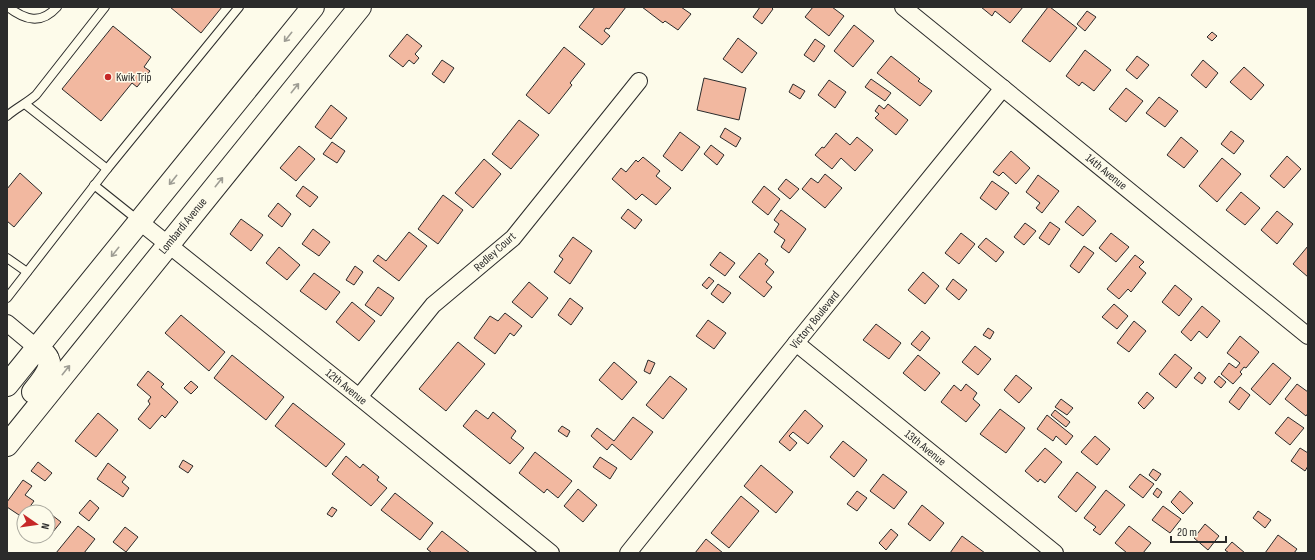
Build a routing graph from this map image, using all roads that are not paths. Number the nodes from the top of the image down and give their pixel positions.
1 (8, 7) edge
2 (57, 7) edge
3 (105, 7) edge
4 (239, 7) edge
5 (313, 7) edge
6 (903, 7) edge
7 (357, 8) edge
8 (639, 81) dead end
9 (1004, 88) junction
10 (25, 104) junction
11 (7, 116) edge
12 (107, 169) junction
13 (94, 185) junction
14 (140, 222) junction
15 (168, 245) junction
16 (7, 258) edge
17 (27, 272) junction
18 (7, 298) edge
19 (7, 323) edge
20 (1308, 336) edge
21 (796, 343) junction
22 (37, 348) junction
23 (7, 385) edge
24 (359, 397) junction
25 (30, 416) junction
26 (7, 445) edge
27 (551, 553) edge
28 (628, 553) edge
29 (1055, 553) edge

1 - 2 lane
3 - 10 lane
4 - 12 lane
5 -> 14 main road
6 - 9 street, 14th Avenue
15 -> 7 main road, Lombardi Avenue
8 - 24 street, Redley Court
9 - 20 street, 14th Avenue
9 - 21 street, Victory Boulevard
10 - 11 lane
10 - 12 lane
12 - 13 lane
13 - 14 lane
13 - 17 lane
14 - 15 street, 12th Avenue
14 -> 22 main road
15 - 24 street, 12th Avenue
25 -> 15 main road, Lombardi Avenue
16 - 17 lane
17 - 18 lane
19 - 22 street
21 - 28 street, Victory Boulevard
21 - 29 street, 13th Avenue
22 - 23 main road
22 - 25 main road
24 - 27 street, 12th Avenue
25 - 26 main road, Lombardi Avenue

